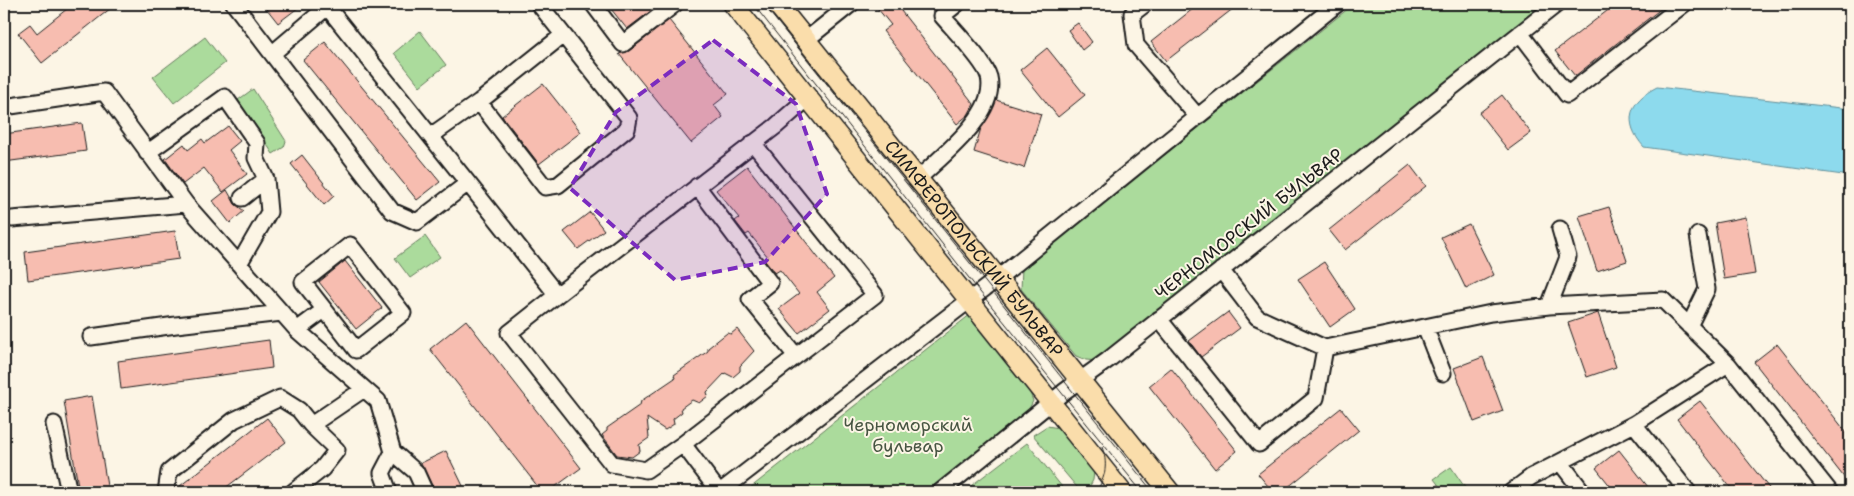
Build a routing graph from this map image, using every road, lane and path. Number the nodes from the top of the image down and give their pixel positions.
1 (234, 4) edge
2 (539, 4) edge
3 (593, 4) edge
4 (675, 4) edge
5 (733, 4) edge
6 (777, 4) edge
7 (850, 4) edge
8 (957, 4) edge
9 (1145, 4) edge
10 (1337, 4) edge
11 (1557, 4) edge
12 (1684, 4) edge
13 (326, 6) edge
14 (1520, 33) junction
15 (563, 35) junction
16 (806, 40) junction
17 (273, 52) junction
18 (809, 97) junction
19 (479, 102) junction
20 (4, 107) edge
21 (1198, 117) junction
22 (432, 135) junction
23 (753, 143) junction
24 (147, 153) junction
25 (266, 179) junction
26 (917, 180) junction
27 (468, 183) junction
28 (697, 186) junction
29 (242, 198) dead end
30 (186, 204) junction
31 (12, 219) dead end
32 (1560, 229) dead end
33 (1698, 235) dead end
34 (239, 264) junction
35 (1221, 270) junction
36 (997, 279) junction
37 (558, 295) junction
38 (969, 301) junction
39 (1549, 306) junction
40 (324, 310) junction
41 (282, 313) junction
42 (1159, 319) junction
43 (1689, 326) junction
44 (1425, 327) junction
45 (297, 330) junction
46 (91, 337) dead end
47 (1325, 348) junction
48 (796, 356) junction
49 (1728, 364) junction
50 (1443, 373) dead end
51 (1080, 380) junction
52 (364, 389) junction
53 (1050, 403) junction
54 (54, 424) dead end
55 (1634, 424) junction
56 (311, 425) junction
57 (683, 444) junction
58 (393, 452) junction
59 (1560, 462) junction
60 (69, 492) edge
61 (166, 492) edge
62 (293, 492) edge
63 (388, 492) edge
64 (425, 492) edge
65 (719, 492) edge
66 (940, 492) edge
67 (1122, 492) edge
68 (1170, 492) edge
69 (1511, 492) edge
70 (1583, 492) edge
71 (1688, 492) edge
72 (1830, 492) edge

1 - 17 street
2 - 15 street
3 - 4 street
5 - 18 main road, СИМФЕРОПОЛЬСКИЙ БУЛЬВАР
6 - 16 main road, СИМФЕРОПОЛЬСКИЙ БУЛЬВАР
7 - 16 street
8 - 26 street
9 - 21 street
10 - 21 street
11 - 14 street, ЧЕРНОМОРСКИЙ БУЛЬВАР
12 - 14 street
13 - 17 street
13 - 22 street
14 - 35 street, ЧЕРНОМОРСКИЙ БУЛЬВАР
15 - 19 street
15 - 19 street
16 - 26 main road, СИМФЕРОПОЛЬСКИЙ БУЛЬВАР
17 - 27 street
18 - 23 street
18 - 38 main road, СИМФЕРОПОЛЬСКИЙ БУЛЬВАР
19 - 22 street
20 - 24 street
21 - 36 street
22 - 27 street
23 - 28 street
23 - 48 street
24 - 25 street
24 - 30 street
25 - 29 street
25 - 34 street
26 - 36 main road, СИМФЕРОПОЛЬСКИЙ БУЛЬВАР
27 - 37 street
28 - 37 street
28 - 48 street
30 - 31 street
30 - 34 street
32 - 39 street
33 - 43 street
34 - 41 street
35 - 42 street, ЧЕРНОМОРСКИЙ БУЛЬВАР
35 - 47 street
36 - 38 street
36 - 51 main road, СИМФЕРОПОЛЬСКИЙ БУЛЬВАР
37 - 57 street
38 - 53 main road, СИМФЕРОПОЛЬСКИЙ БУЛЬВАР
38 - 65 street
39 - 43 street
39 - 44 street
40 - 40 street
40 - 45 street
41 - 45 street
41 - 46 street
42 - 47 street
42 - 51 street, ЧЕРНОМОРСКИЙ БУЛЬВАР
43 - 49 street
44 - 47 street
44 - 50 street
45 - 52 street
48 - 57 street
49 - 55 street
49 - 72 street
51 - 53 street, ЧЕРНОМОРСКИЙ БУЛЬВАР
51 - 68 main road, СИМФЕРОПОЛЬСКИЙ БУЛЬВАР
52 - 56 street
52 - 58 street
53 - 66 street, ЧЕРНОМОРСКИЙ БУЛЬВАР
53 - 67 main road, СИМФЕРОПОЛЬСКИЙ БУЛЬВАР
54 - 60 street
55 - 59 street
55 - 71 street
56 - 61 street
56 - 62 street
57 - 65 street
58 - 63 street
58 - 64 street
59 - 69 street
59 - 70 street

